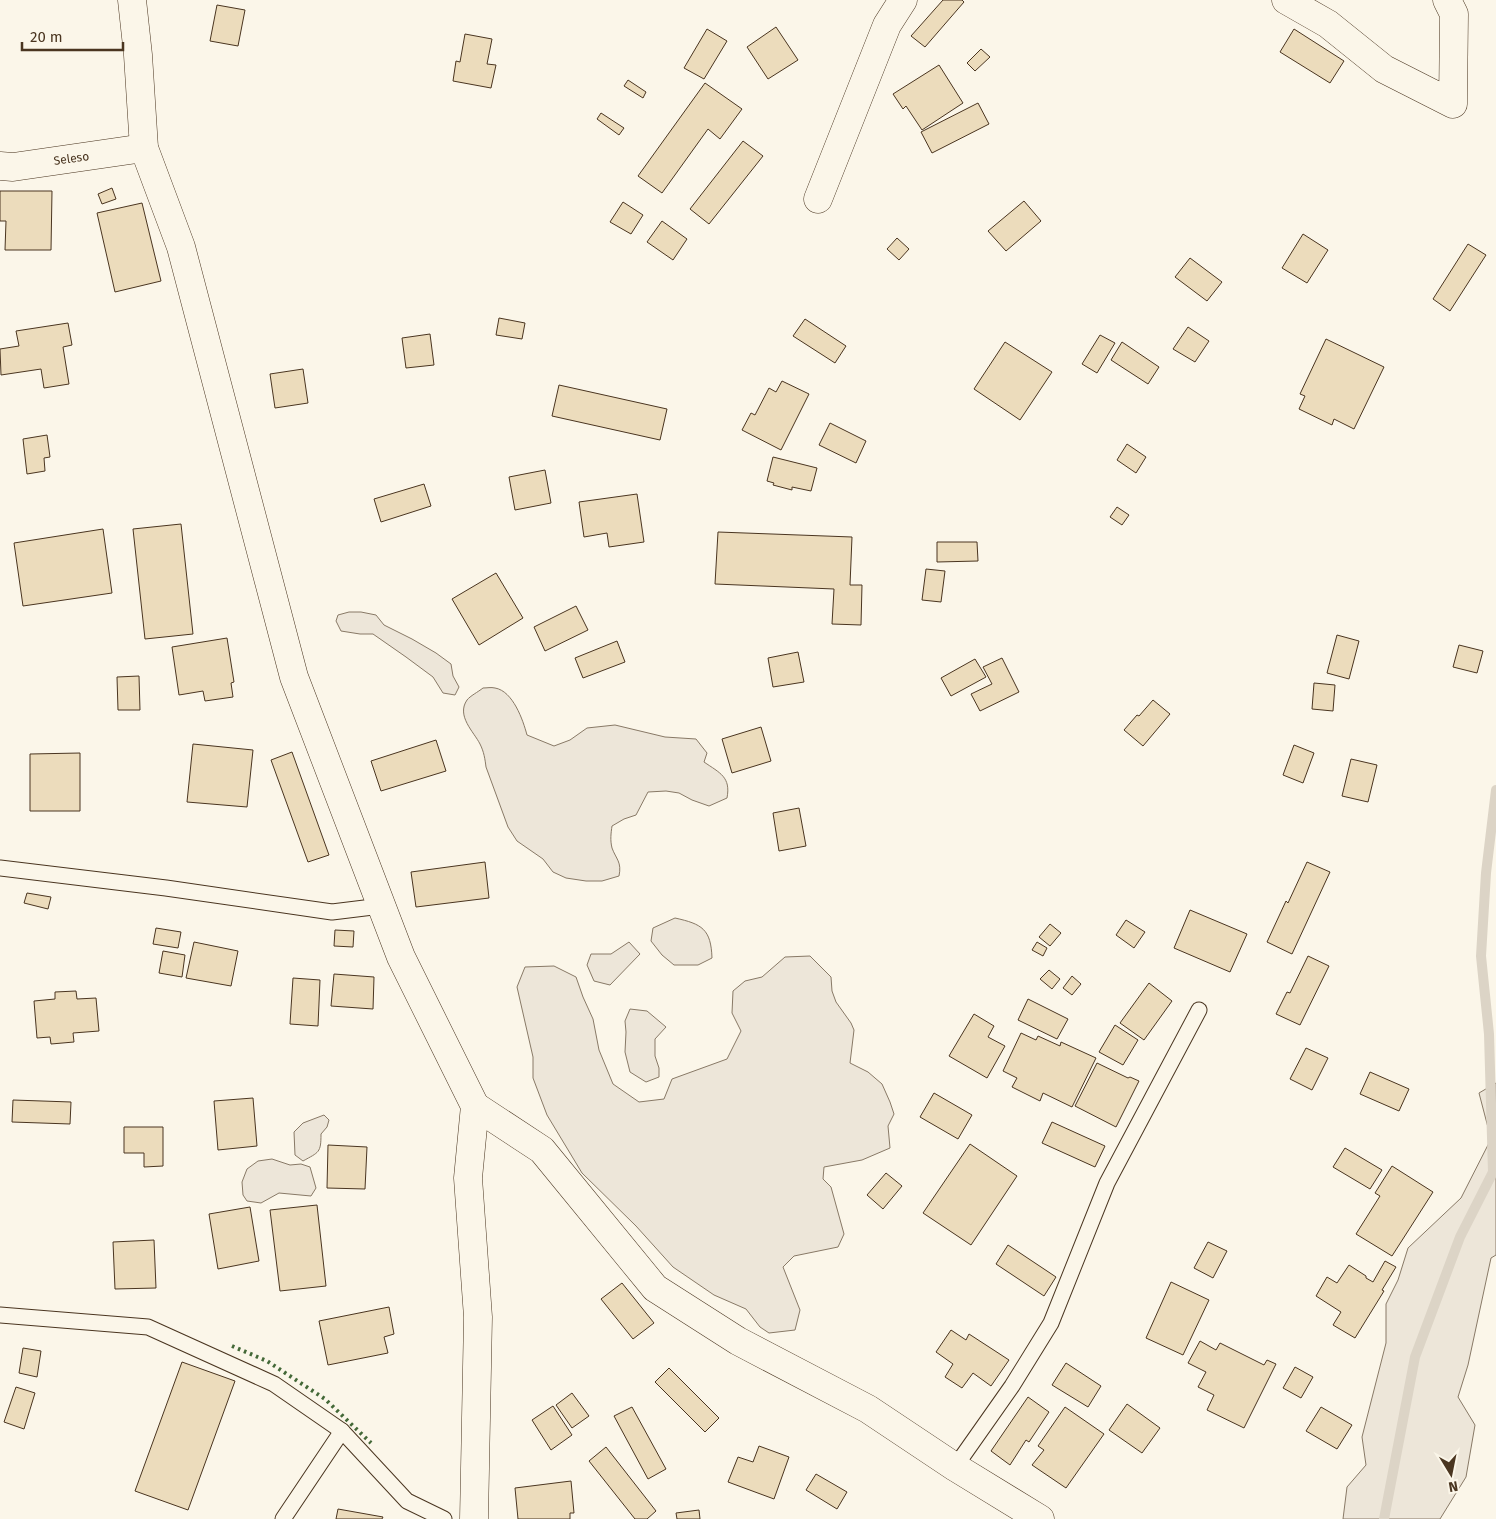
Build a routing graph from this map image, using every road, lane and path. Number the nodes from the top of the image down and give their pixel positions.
1 (132, 0) edge
2 (903, 0) edge
3 (1286, 0) edge
4 (1447, 0) edge
5 (144, 148) junction
6 (0, 166) edge
7 (818, 199) dead end
8 (0, 868) edge
9 (382, 906) junction
10 (1199, 1010) dead end
11 (475, 1106) junction
12 (0, 1315) edge
13 (342, 1431) junction
14 (955, 1467) junction
15 (283, 1519) edge
16 (444, 1519) edge
17 (474, 1519) edge
18 (1040, 1519) edge

1 - 5 street
2 - 7 street
3 - 4 street
5 - 6 street, Seleso
5 - 9 street
8 - 9 lane
9 - 11 street
10 - 14 lane
11 - 14 street
11 - 17 street
12 - 13 lane
13 - 15 lane
13 - 16 lane
14 - 18 street

